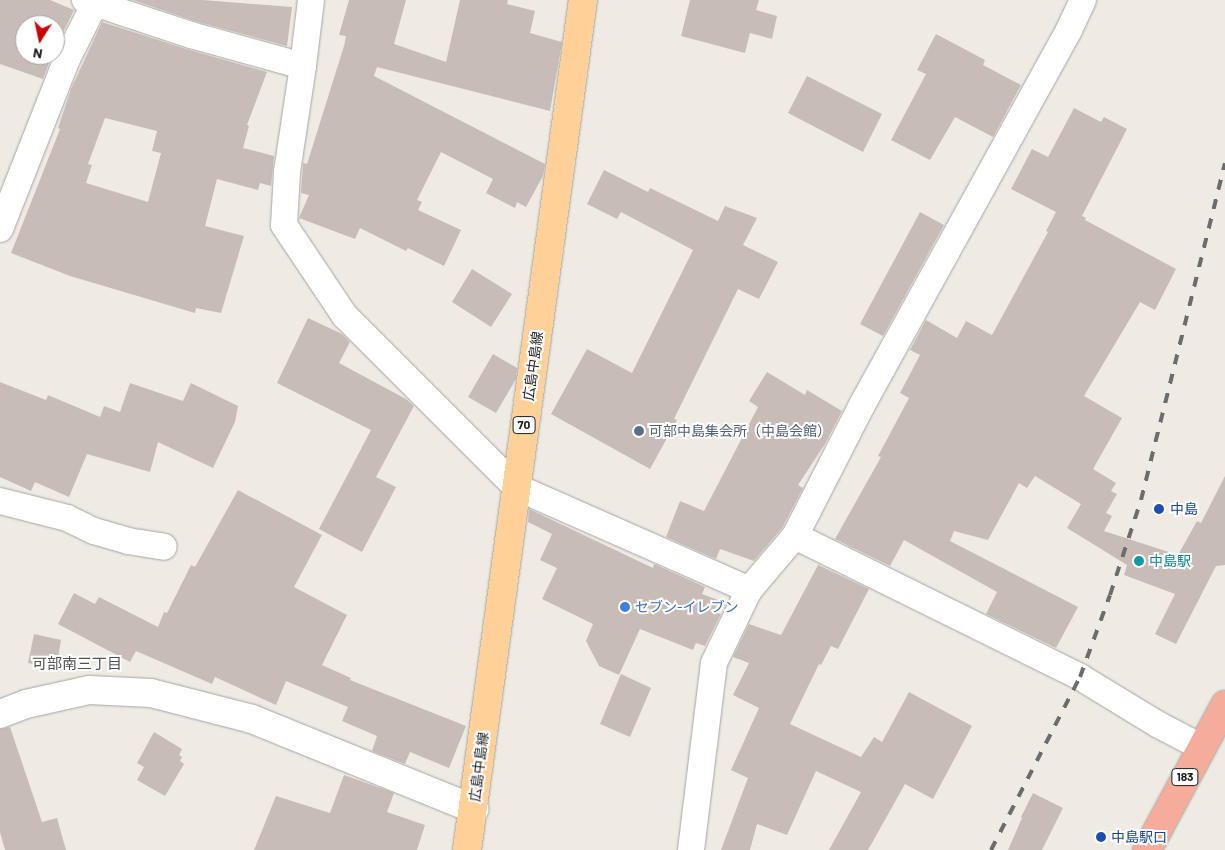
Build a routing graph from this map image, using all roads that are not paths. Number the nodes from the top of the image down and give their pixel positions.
1 (310, 0) edge
2 (583, 0) edge
3 (1083, 0) edge
4 (90, 1) edge
5 (303, 66) junction
6 (0, 228) edge
7 (516, 487) junction
8 (0, 501) edge
9 (795, 536) junction
10 (164, 547) dead end
11 (748, 590) junction
12 (1225, 705) edge
13 (0, 714) edge
14 (1201, 746) junction
15 (474, 809) junction
16 (466, 850) edge
17 (691, 850) edge
18 (1147, 850) edge

1 - 5 street
2 - 7 main road, 広島中島線 / 70
3 - 9 street
4 - 5 street
4 - 6 street
5 - 7 street
7 - 11 street
7 - 15 main road, 広島中島線 / 70
8 - 10 street
9 - 11 street
9 - 14 street
11 - 17 street
12 - 14 highway, 183
13 - 15 street
14 - 18 highway, 183
15 - 16 main road, 広島中島線 / 70

